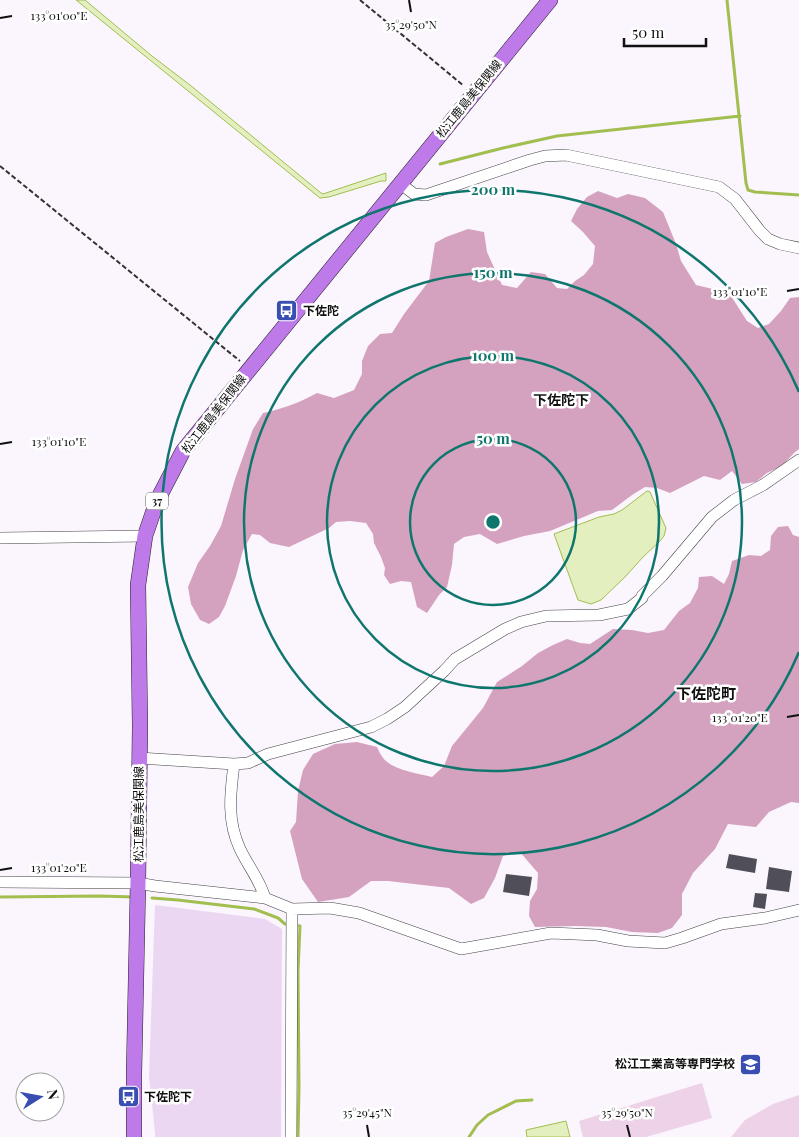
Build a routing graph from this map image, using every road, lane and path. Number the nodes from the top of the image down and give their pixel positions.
1 (360, 0) edge
2 (550, 0) edge
3 (474, 94) junction
4 (0, 166) edge
5 (401, 184) junction
6 (799, 248) edge
7 (249, 369) junction
8 (799, 460) edge
9 (145, 536) junction
10 (0, 538) edge
11 (139, 758) junction
12 (234, 764) junction
13 (0, 882) edge
14 (138, 883) junction
15 (265, 898) junction
16 (292, 908) junction
17 (799, 910) edge
18 (134, 1137) edge
19 (291, 1137) edge

1 - 3 path
2 - 3 main road, 松江鹿島美保関線 / 37
3 - 5 main road, 松江鹿島美保関線 / 37
4 - 7 path
5 - 6 street
5 - 7 main road, 松江鹿島美保関線 / 37
7 - 9 main road, 松江鹿島美保関線 / 37
8 - 12 street
9 - 10 street
9 - 11 main road, 松江鹿島美保関線 / 37
11 - 12 street
11 - 14 main road, 松江鹿島美保関線 / 37
12 - 15 street
13 - 14 street
14 - 15 street
14 - 18 main road, 松江鹿島美保関線 / 37
15 - 16 street
16 - 17 street
16 - 19 street

